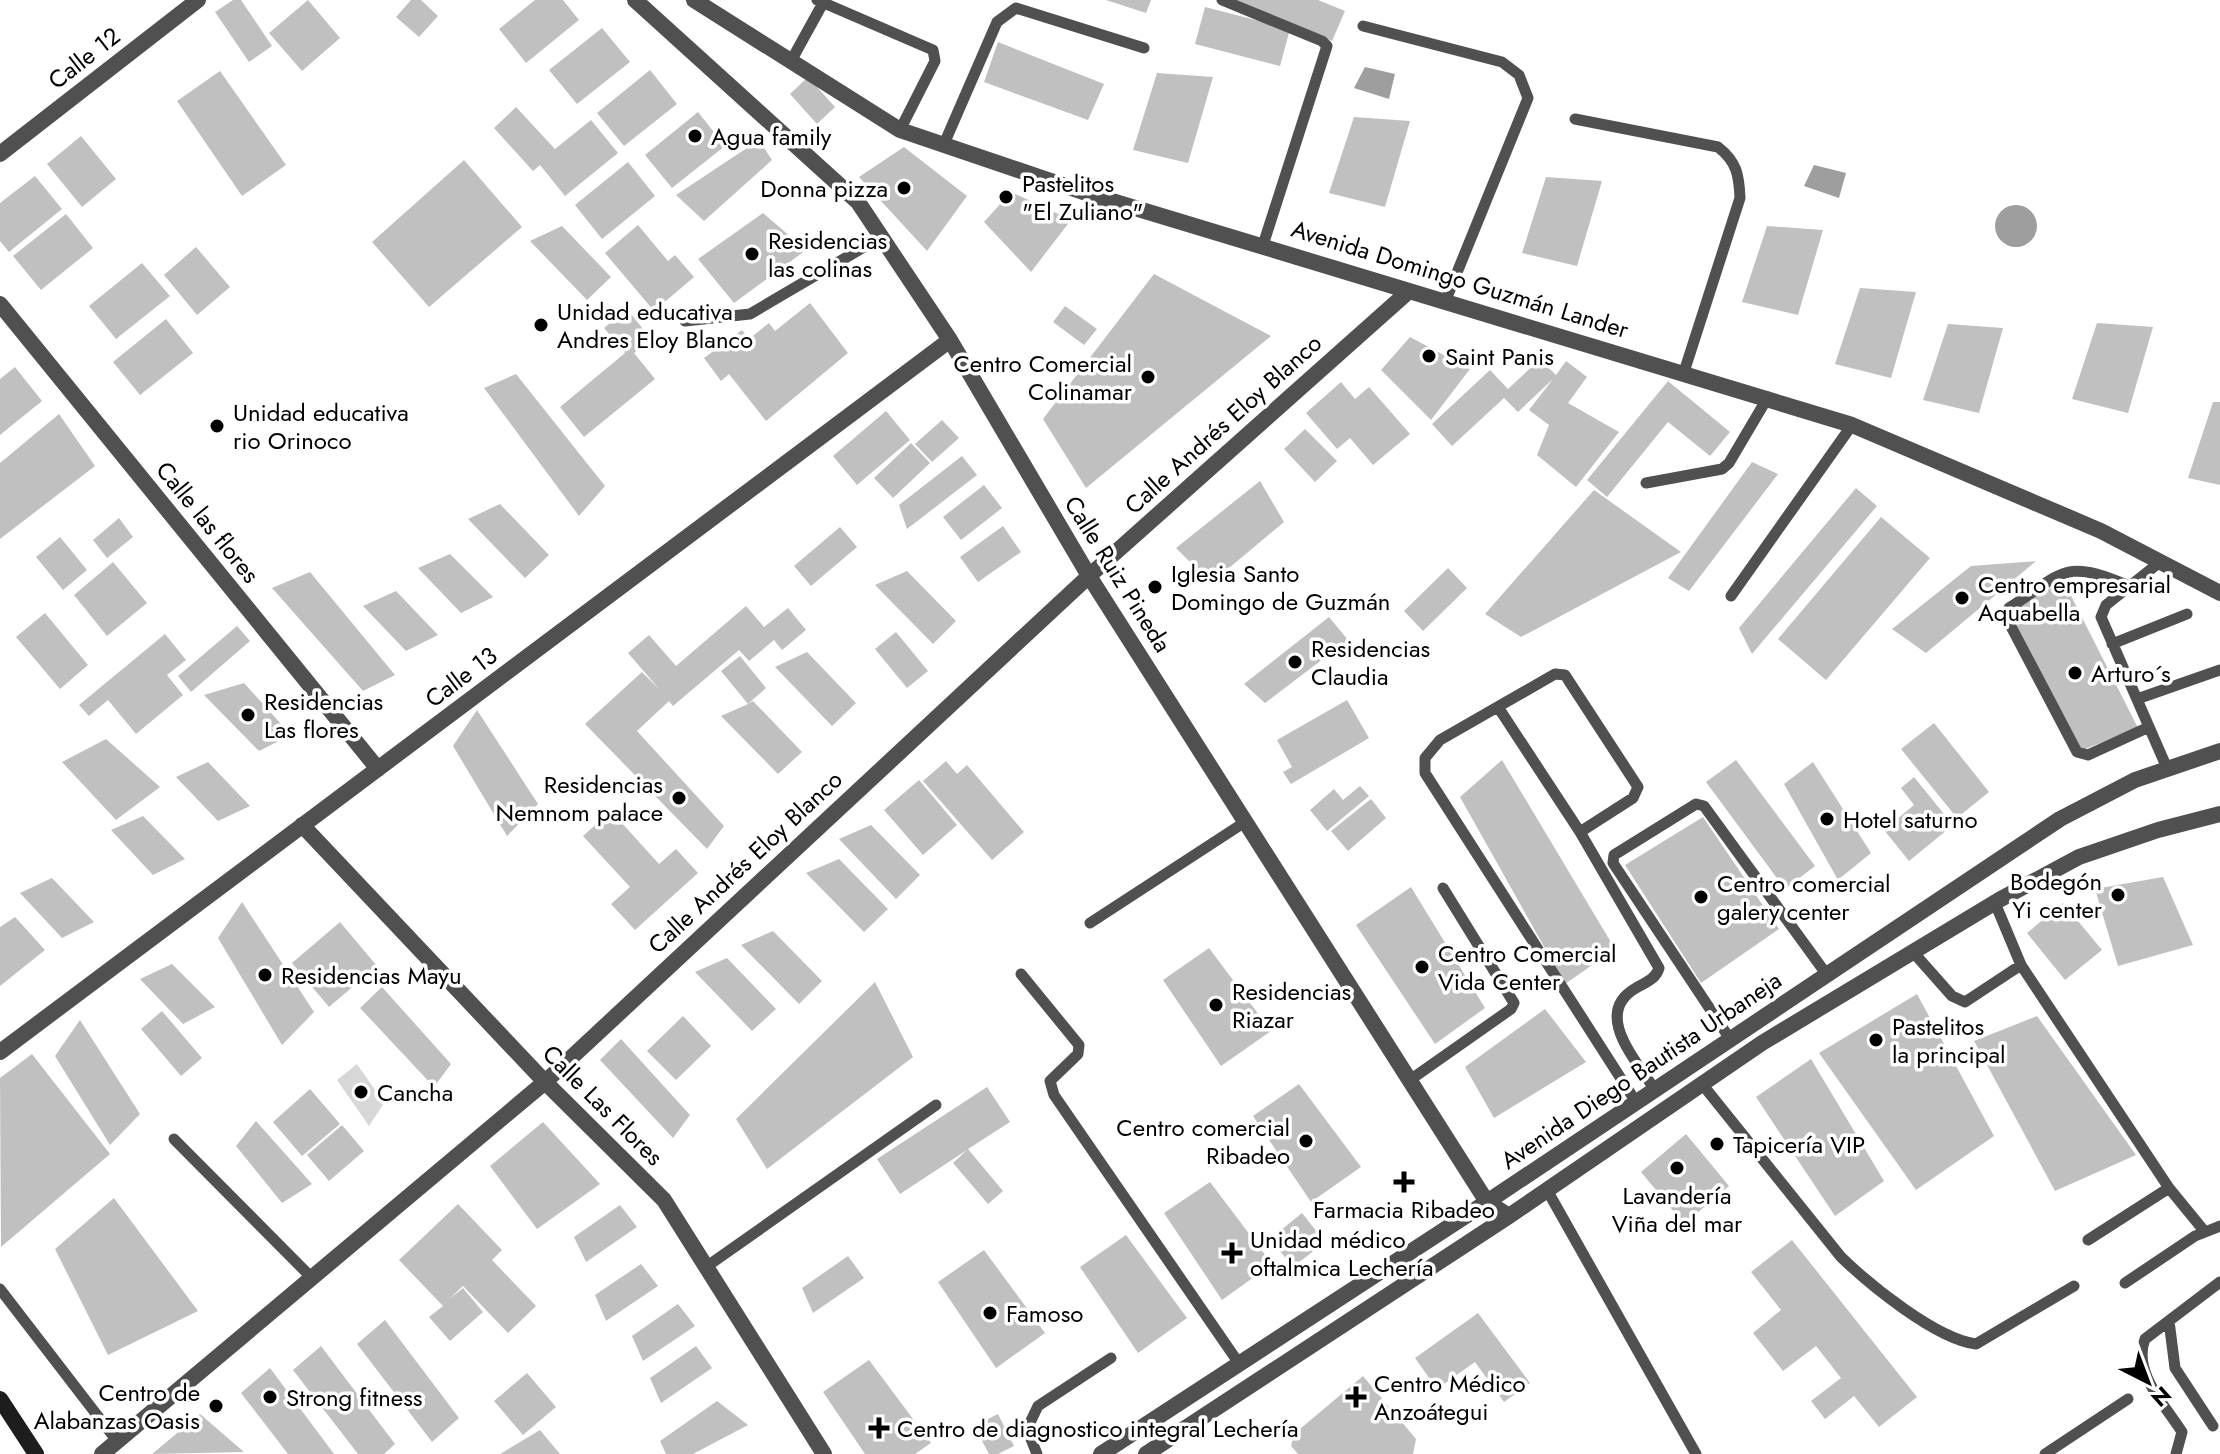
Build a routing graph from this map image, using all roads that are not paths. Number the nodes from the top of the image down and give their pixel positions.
1 (198, 0) edge
2 (635, 0) edge
3 (694, 0) edge
4 (1222, 0) edge
5 (820, 1) edge
6 (1363, 26) dead end
7 (1144, 48) dead end
8 (791, 61) junction
9 (1575, 119) dead end
10 (900, 130) junction
11 (944, 144) junction
12 (0, 154) edge
13 (881, 237) junction
14 (1263, 245) junction
15 (1409, 291) junction
16 (1445, 302) junction
17 (0, 304) edge
18 (685, 321) dead end
19 (950, 340) junction
20 (1684, 372) junction
21 (1768, 397) junction
22 (1852, 425) junction
23 (1646, 483) dead end
24 (2160, 562) junction
25 (1089, 576) junction
26 (2129, 586) junction
27 (2220, 593) edge
28 (1731, 596) dead end
29 (2187, 614) dead end
30 (2112, 644) junction
31 (2220, 670) edge
32 (2137, 699) junction
33 (1498, 707) junction
34 (2149, 727) junction
35 (2220, 751) edge
36 (2167, 768) junction
37 (378, 769) junction
38 (2220, 814) edge
39 (1245, 822) junction
40 (302, 825) junction
41 (1580, 832) junction
42 (1443, 888) dead end
43 (1995, 903) junction
44 (1090, 923) dead end
45 (1913, 952) junction
46 (2021, 965) junction
47 (1021, 974) dead end
48 (1827, 975) junction
49 (1730, 1039) junction
50 (0, 1052) edge
51 (1410, 1080) junction
52 (545, 1082) junction
53 (1702, 1084) junction
54 (1655, 1090) junction
55 (1636, 1102) junction
56 (936, 1105) dead end
57 (174, 1139) dead end
58 (2169, 1188) junction
59 (1547, 1190) junction
60 (1487, 1202) junction
61 (1509, 1216) junction
62 (2220, 1226) edge
63 (2205, 1232) junction
64 (2088, 1240) dead end
65 (706, 1267) junction
66 (312, 1278) junction
67 (2220, 1282) edge
68 (2125, 1283) dead end
69 (2074, 1286) dead end
70 (0, 1289) edge
71 (2169, 1321) junction
72 (1111, 1358) dead end
73 (1238, 1362) junction
74 (0, 1399) edge
75 (2128, 1399) dead end
76 (10, 1414) junction
77 (2213, 1426) dead end
78 (117, 1441) junction
79 (36, 1454) edge
80 (47, 1454) edge
81 (102, 1454) edge
82 (824, 1454) edge
83 (1037, 1454) edge
84 (1101, 1454) edge
85 (1146, 1454) edge
86 (1696, 1454) edge
87 (2044, 1454) edge
88 (2176, 1454) edge

1 - 12 street, Calle 12
2 - 13 street, Calle Ruiz Pineda
3 - 8 street, Avenida Domingo Guzmán Lander
4 - 14 lane
5 - 8 lane
5 - 10 lane
6 - 16 lane
7 - 11 lane
8 - 10 street, Avenida Domingo Guzmán Lander
9 - 20 lane
10 - 11 street, Avenida Domingo Guzmán Lander
11 - 14 street, Avenida Domingo Guzmán Lander
13 - 18 lane
13 - 19 street, Calle Ruiz Pineda
14 - 15 street, Avenida Domingo Guzmán Lander
15 - 16 street, Avenida Domingo Guzmán Lander
15 - 25 street, Calle Andrés Eloy Blanco
16 - 20 street, Avenida Domingo Guzmán Lander
17 - 37 street, Calle las flores
19 - 25 street, Calle Ruiz Pineda
19 - 37 street, Calle 13
20 - 21 street, Avenida Domingo Guzmán Lander
21 - 22 street, Avenida Domingo Guzmán Lander
21 - 23 lane
22 - 24 street, Avenida Domingo Guzmán Lander
22 - 28 lane
24 - 26 lane
24 - 27 street, Avenida Domingo Guzmán Lander
25 - 39 street, Calle Ruiz Pineda
25 - 52 street, Calle Andrés Eloy Blanco
26 - 30 lane
26 - 34 lane
29 - 30 lane
30 - 32 lane
31 - 32 lane
32 - 34 lane
33 - 41 lane
33 - 41 lane
33 - 55 lane
34 - 36 lane
35 - 36 street, Avenida Diego Bautista Urbaneja
36 - 48 street, Avenida Diego Bautista Urbaneja
37 - 40 street, Calle 13
38 - 43 street, Avenida Diego Bautista Urbaneja
39 - 44 lane
39 - 51 street, Calle Ruiz Pineda
40 - 50 street, Calle 13
40 - 52 street, Calle Las Flores
41 - 54 lane
42 - 51 lane
43 - 45 street, Avenida Diego Bautista Urbaneja
43 - 46 lane
45 - 46 lane
45 - 53 street, Avenida Diego Bautista Urbaneja
46 - 58 lane
47 - 73 lane
48 - 49 street, Avenida Diego Bautista Urbaneja
48 - 49 lane
49 - 54 street, Avenida Diego Bautista Urbaneja
51 - 60 street, Calle Ruiz Pineda
52 - 65 street, Calle Las Flores
52 - 66 street, Calle Andrés Eloy Blanco
53 - 59 street, Avenida Diego Bautista Urbaneja
53 - 69 lane
54 - 55 street, Avenida Diego Bautista Urbaneja
55 - 60 street, Avenida Diego Bautista Urbaneja
56 - 65 lane
57 - 66 lane
58 - 63 lane
58 - 64 lane
59 - 61 street, Avenida Diego Bautista Urbaneja
59 - 86 lane
60 - 61 street, Calle Ruiz Pineda
60 - 73 street, Avenida Diego Bautista Urbaneja
61 - 85 street, Avenida Diego Bautista Urbaneja
62 - 63 lane
63 - 68 lane
65 - 82 street, Calle Las Flores
66 - 78 street, Calle Andrés Eloy Blanco
67 - 71 lane
70 - 78 lane
71 - 77 lane
71 - 88 lane
72 - 83 lane
73 - 84 street, Avenida Diego Bautista Urbaneja
74 - 76 main road
75 - 87 lane
76 - 79 main road
76 - 80 main road
78 - 81 street, Calle Andrés Eloy Blanco

